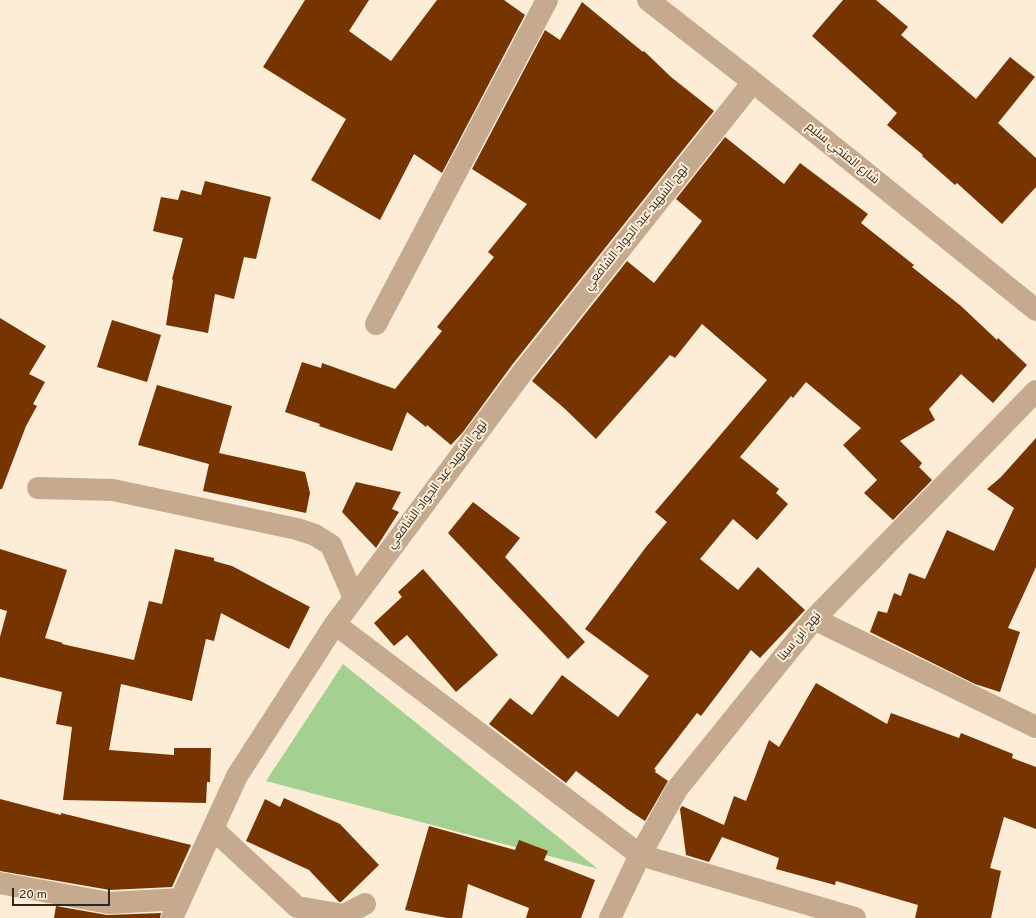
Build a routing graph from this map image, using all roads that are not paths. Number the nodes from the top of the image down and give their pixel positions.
1 (547, 0) edge
2 (648, 0) edge
3 (753, 82) junction
4 (1036, 310) edge
5 (376, 324) dead end
6 (1036, 391) edge
7 (38, 488) dead end
8 (354, 598) junction
9 (814, 619) junction
10 (335, 624) junction
11 (1036, 727) edge
12 (213, 829) junction
13 (640, 855) junction
14 (0, 883) edge
15 (365, 904) dead end
16 (177, 908) edge
17 (610, 918) edge
18 (855, 918) edge

1 - 5 street
2 - 3 street, شارع المنجي سليم
3 - 4 street, شارع المنجي سليم
3 - 8 street, نهج الشهيد عبد الجواد الشافعي
6 - 9 street, نهج ابن سينا
7 - 8 street
8 - 10 street, نهج الشهيد عبد الجواد الشافعي
9 - 11 street
9 - 13 street, نهج ابن سينا
10 - 12 street, نهج الشهيد عبد الجواد الشافعي
10 - 13 street
12 - 15 street
12 - 16 street, نهج الشهيد عبد الجواد الشافعي
13 - 17 street, نهج ابن سينا
13 - 18 street
14 - 16 street

